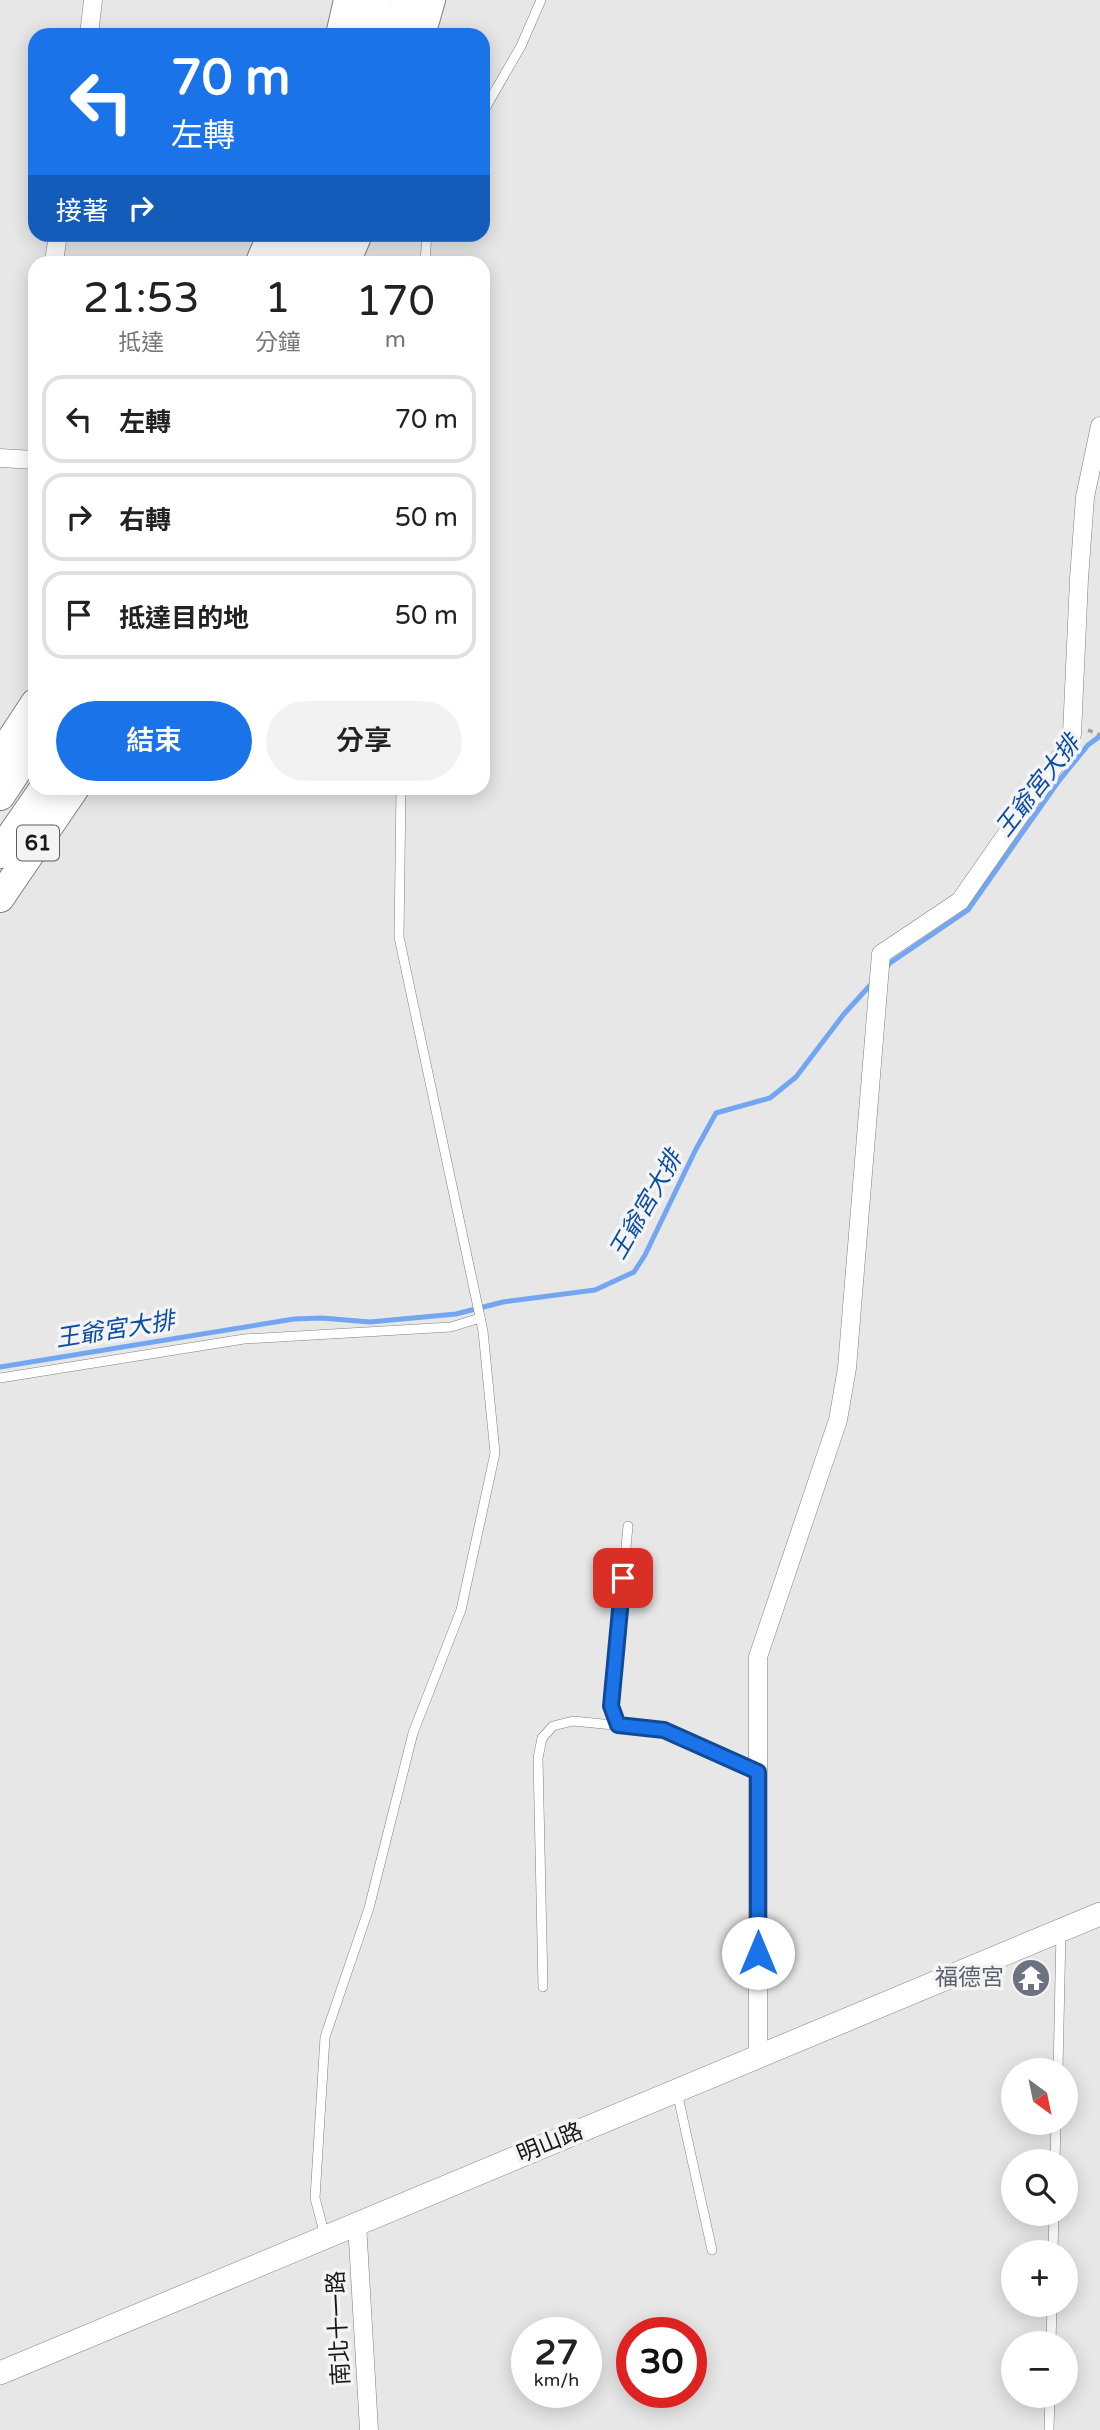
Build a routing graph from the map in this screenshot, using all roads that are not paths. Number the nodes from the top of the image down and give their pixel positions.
1 (93, 0) edge
2 (348, 0) edge
3 (376, 0) edge
4 (407, 0) edge
5 (431, 0) edge
6 (541, 0) edge
7 (90, 28) edge
8 (342, 28) edge
9 (368, 28) edge
10 (398, 28) edge
11 (423, 28) edge
12 (490, 100) edge
13 (1100, 426) edge
14 (0, 458) edge
15 (28, 460) edge
16 (28, 714) edge
17 (28, 752) edge
18 (0, 757) edge
19 (0, 794) edge
20 (40, 795) edge
21 (70, 795) edge
22 (401, 795) edge
23 (0, 853) edge
24 (0, 898) edge
25 (480, 1317) junction
26 (0, 1378) edge
27 (628, 1526) dead end
28 (618, 1725) junction
29 (758, 1772) junction
30 (1100, 1914) edge
31 (1061, 1930) junction
32 (543, 1987) dead end
33 (758, 2057) junction
34 (1058, 2058) edge
35 (677, 2091) junction
36 (357, 2223) junction
37 (325, 2236) junction
38 (712, 2250) dead end
39 (0, 2373) edge
40 (1050, 2408) edge
41 (369, 2430) edge
42 (1049, 2430) edge

1 - 7 street
2 - 8 main road
3 - 9 highway
4 - 10 highway
5 - 11 main road
6 - 12 lane
13 - 29 street
14 - 15 street
16 - 18 main road
17 - 19 highway
20 - 23 highway, 61
21 - 24 main road, 61
22 - 25 lane
25 - 26 lane
25 - 37 lane
27 - 28 lane
28 - 29 lane
28 - 32 lane
29 - 33 street
30 - 31 street, 明山路
31 - 33 street, 明山路
31 - 34 lane
33 - 35 street, 明山路
35 - 36 street, 明山路
35 - 38 lane
36 - 37 street, 明山路
36 - 41 street, 南北十一路
37 - 39 street, 明山路
40 - 42 lane

